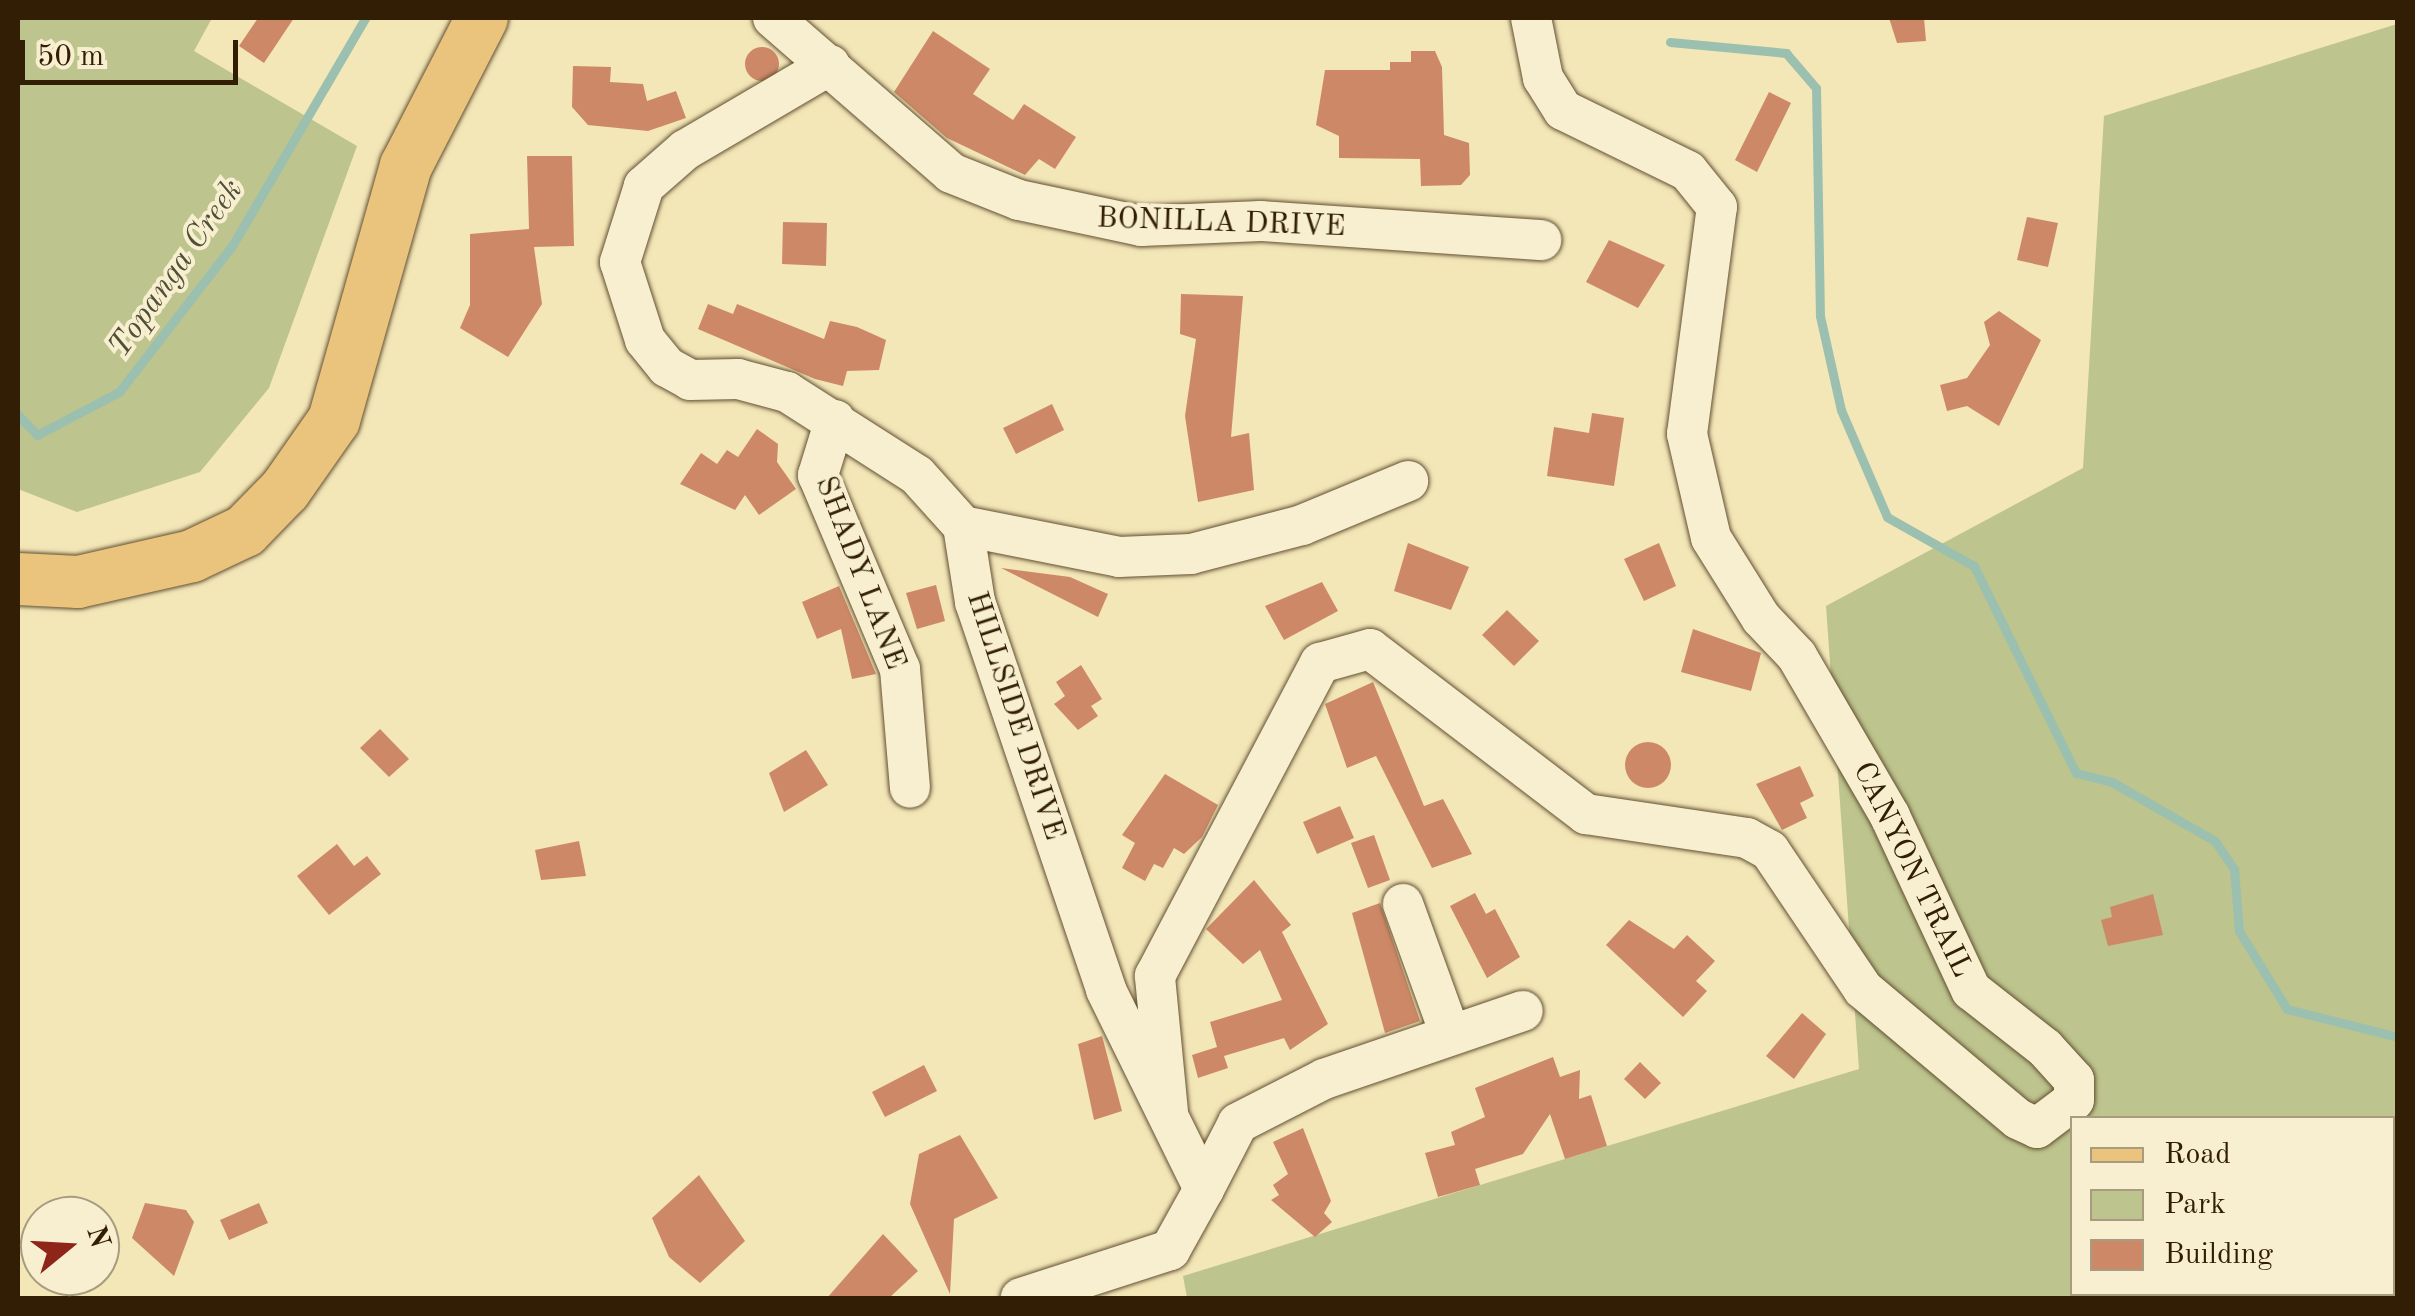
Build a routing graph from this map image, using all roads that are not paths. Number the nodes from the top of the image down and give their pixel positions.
1 (482, 18) edge
2 (773, 18) edge
3 (1531, 18) edge
4 (830, 65) junction
5 (1541, 240) dead end
6 (834, 420) junction
7 (1408, 481) dead end
8 (963, 526) junction
9 (18, 579) edge
10 (910, 788) dead end
11 (1404, 904) dead end
12 (1523, 1012) dead end
13 (1450, 1034) junction
14 (1168, 1112) junction
15 (1204, 1189) junction
16 (1021, 1298) edge

1 - 9 main road
2 - 4 street
3 - 14 street, CANYON TRAIL
4 - 5 street, BONILLA DRIVE
4 - 6 street
6 - 8 street
6 - 10 street, SHADY LANE
7 - 8 street
8 - 14 street, HILLSIDE DRIVE
11 - 13 street
12 - 13 street
13 - 15 street
14 - 15 street, HILLSIDE DRIVE
15 - 16 street

